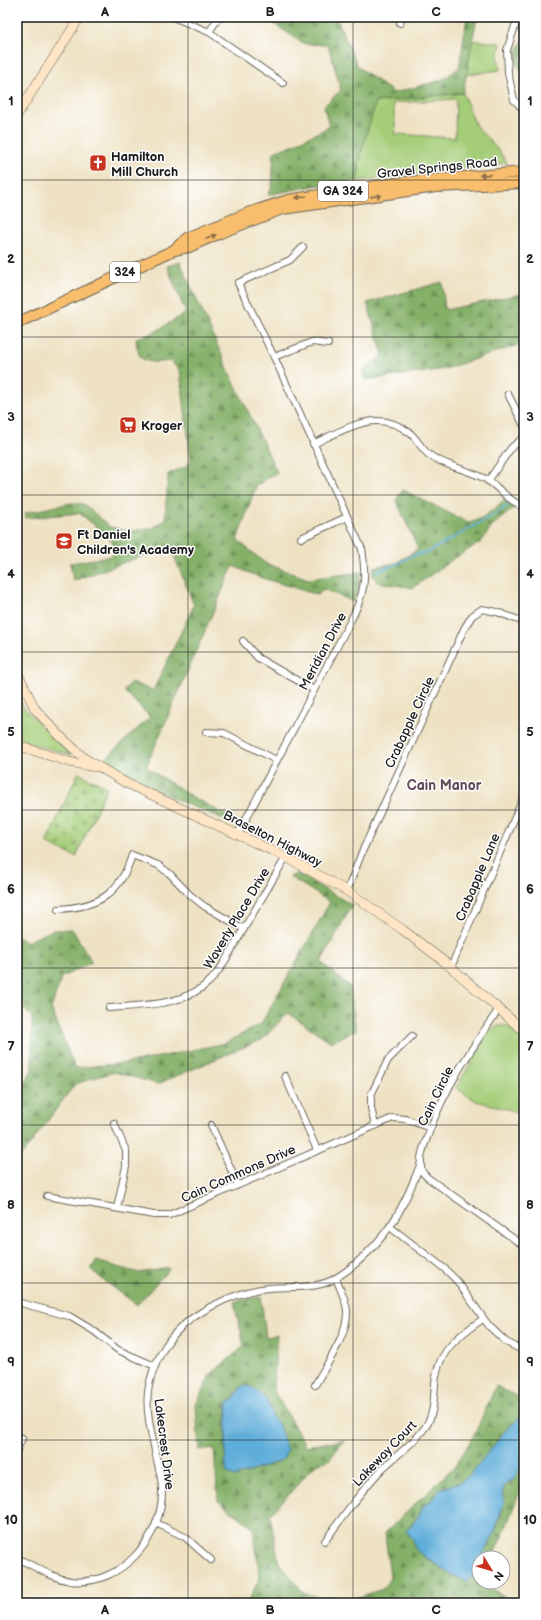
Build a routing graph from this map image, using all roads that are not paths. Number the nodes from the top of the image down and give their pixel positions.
1 (80, 17) edge
2 (173, 17) edge
3 (219, 17) edge
4 (518, 17) edge
5 (210, 32) junction
6 (283, 83) dead end
7 (524, 110) edge
8 (17, 115) edge
9 (524, 172) edge
10 (524, 183) edge
11 (303, 247) dead end
12 (174, 250) junction
13 (17, 323) edge
14 (328, 344) dead end
15 (274, 357) junction
16 (508, 394) dead end
17 (524, 426) edge
18 (524, 437) edge
19 (314, 444) junction
20 (488, 481) junction
21 (524, 507) edge
22 (346, 517) junction
23 (301, 538) dead end
24 (524, 622) edge
25 (242, 641) dead end
26 (17, 672) edge
27 (314, 690) junction
28 (206, 732) dead end
29 (17, 745) edge
30 (276, 760) junction
31 (98, 767) junction
32 (524, 796) edge
33 (238, 834) junction
34 (286, 857) junction
35 (347, 891) junction
36 (58, 909) dead end
37 (244, 929) junction
38 (450, 967) junction
39 (110, 1008) dead end
40 (499, 1009) junction
41 (524, 1031) edge
42 (412, 1036) dead end
43 (286, 1076) dead end
44 (114, 1123) dead end
45 (211, 1125) dead end
46 (375, 1125) junction
47 (430, 1128) junction
48 (317, 1150) junction
49 (421, 1163) junction
50 (238, 1186) junction
51 (47, 1196) dead end
52 (117, 1208) junction
53 (390, 1227) junction
54 (524, 1246) edge
55 (336, 1278) junction
56 (17, 1302) edge
57 (483, 1319) junction
58 (524, 1351) edge
59 (155, 1366) junction
60 (315, 1385) dead end
61 (17, 1436) edge
62 (17, 1450) edge
63 (156, 1523) junction
64 (325, 1541) dead end
65 (17, 1558) edge
66 (211, 1560) dead end

1 - 8 main road
2 - 5 street
3 - 5 street
4 - 7 street
5 - 6 street
9 -> 12 main road, Gravel Springs Road / GA 324
12 -> 10 main road, Gravel Springs Road / GA 324
11 - 15 street, Meridian Drive
12 - 13 main road, Gravel Springs Road / 324
14 - 15 street
15 - 19 street, Meridian Drive
16 - 17 street
18 - 20 street
19 - 20 street
19 - 22 street, Meridian Drive
20 - 21 street
22 - 23 street
22 - 27 street, Meridian Drive
24 - 35 street, Crabapple Circle
25 - 27 street
26 - 31 main road, Braselton Highway
27 - 30 street, Meridian Drive
28 - 30 street
29 - 31 main road
30 - 33 street, Meridian Drive
31 - 33 main road, Braselton Highway
32 - 38 street, Crabapple Lane
33 - 34 main road, Braselton Highway
34 - 35 main road, Braselton Highway
34 - 37 street, Waverly Place Drive
35 - 38 main road, Braselton Highway
36 - 37 street
37 - 39 street, Waverly Place Drive
38 - 40 main road, Braselton Highway
40 - 41 main road, Braselton Highway
40 - 47 street, Cain Circle
42 - 46 street
43 - 48 street
44 - 52 street
45 - 50 street
46 - 47 street, Cain Commons Drive
46 - 48 street, Cain Commons Drive
47 - 49 street, Cain Circle
48 - 50 street, Cain Commons Drive
49 - 53 street, Lakecrest Drive
49 - 54 street
50 - 52 street, Cain Commons Drive
51 - 52 street, Cain Commons Drive
53 - 55 street, Lakecrest Drive
53 - 57 street
55 - 59 street, Lakecrest Drive
55 - 60 street
56 - 59 street
57 - 58 street
57 - 64 street, Lakeway Court
59 - 63 street, Lakecrest Drive
61 - 62 street
63 - 65 street, Lakecrest Drive
63 - 66 street

